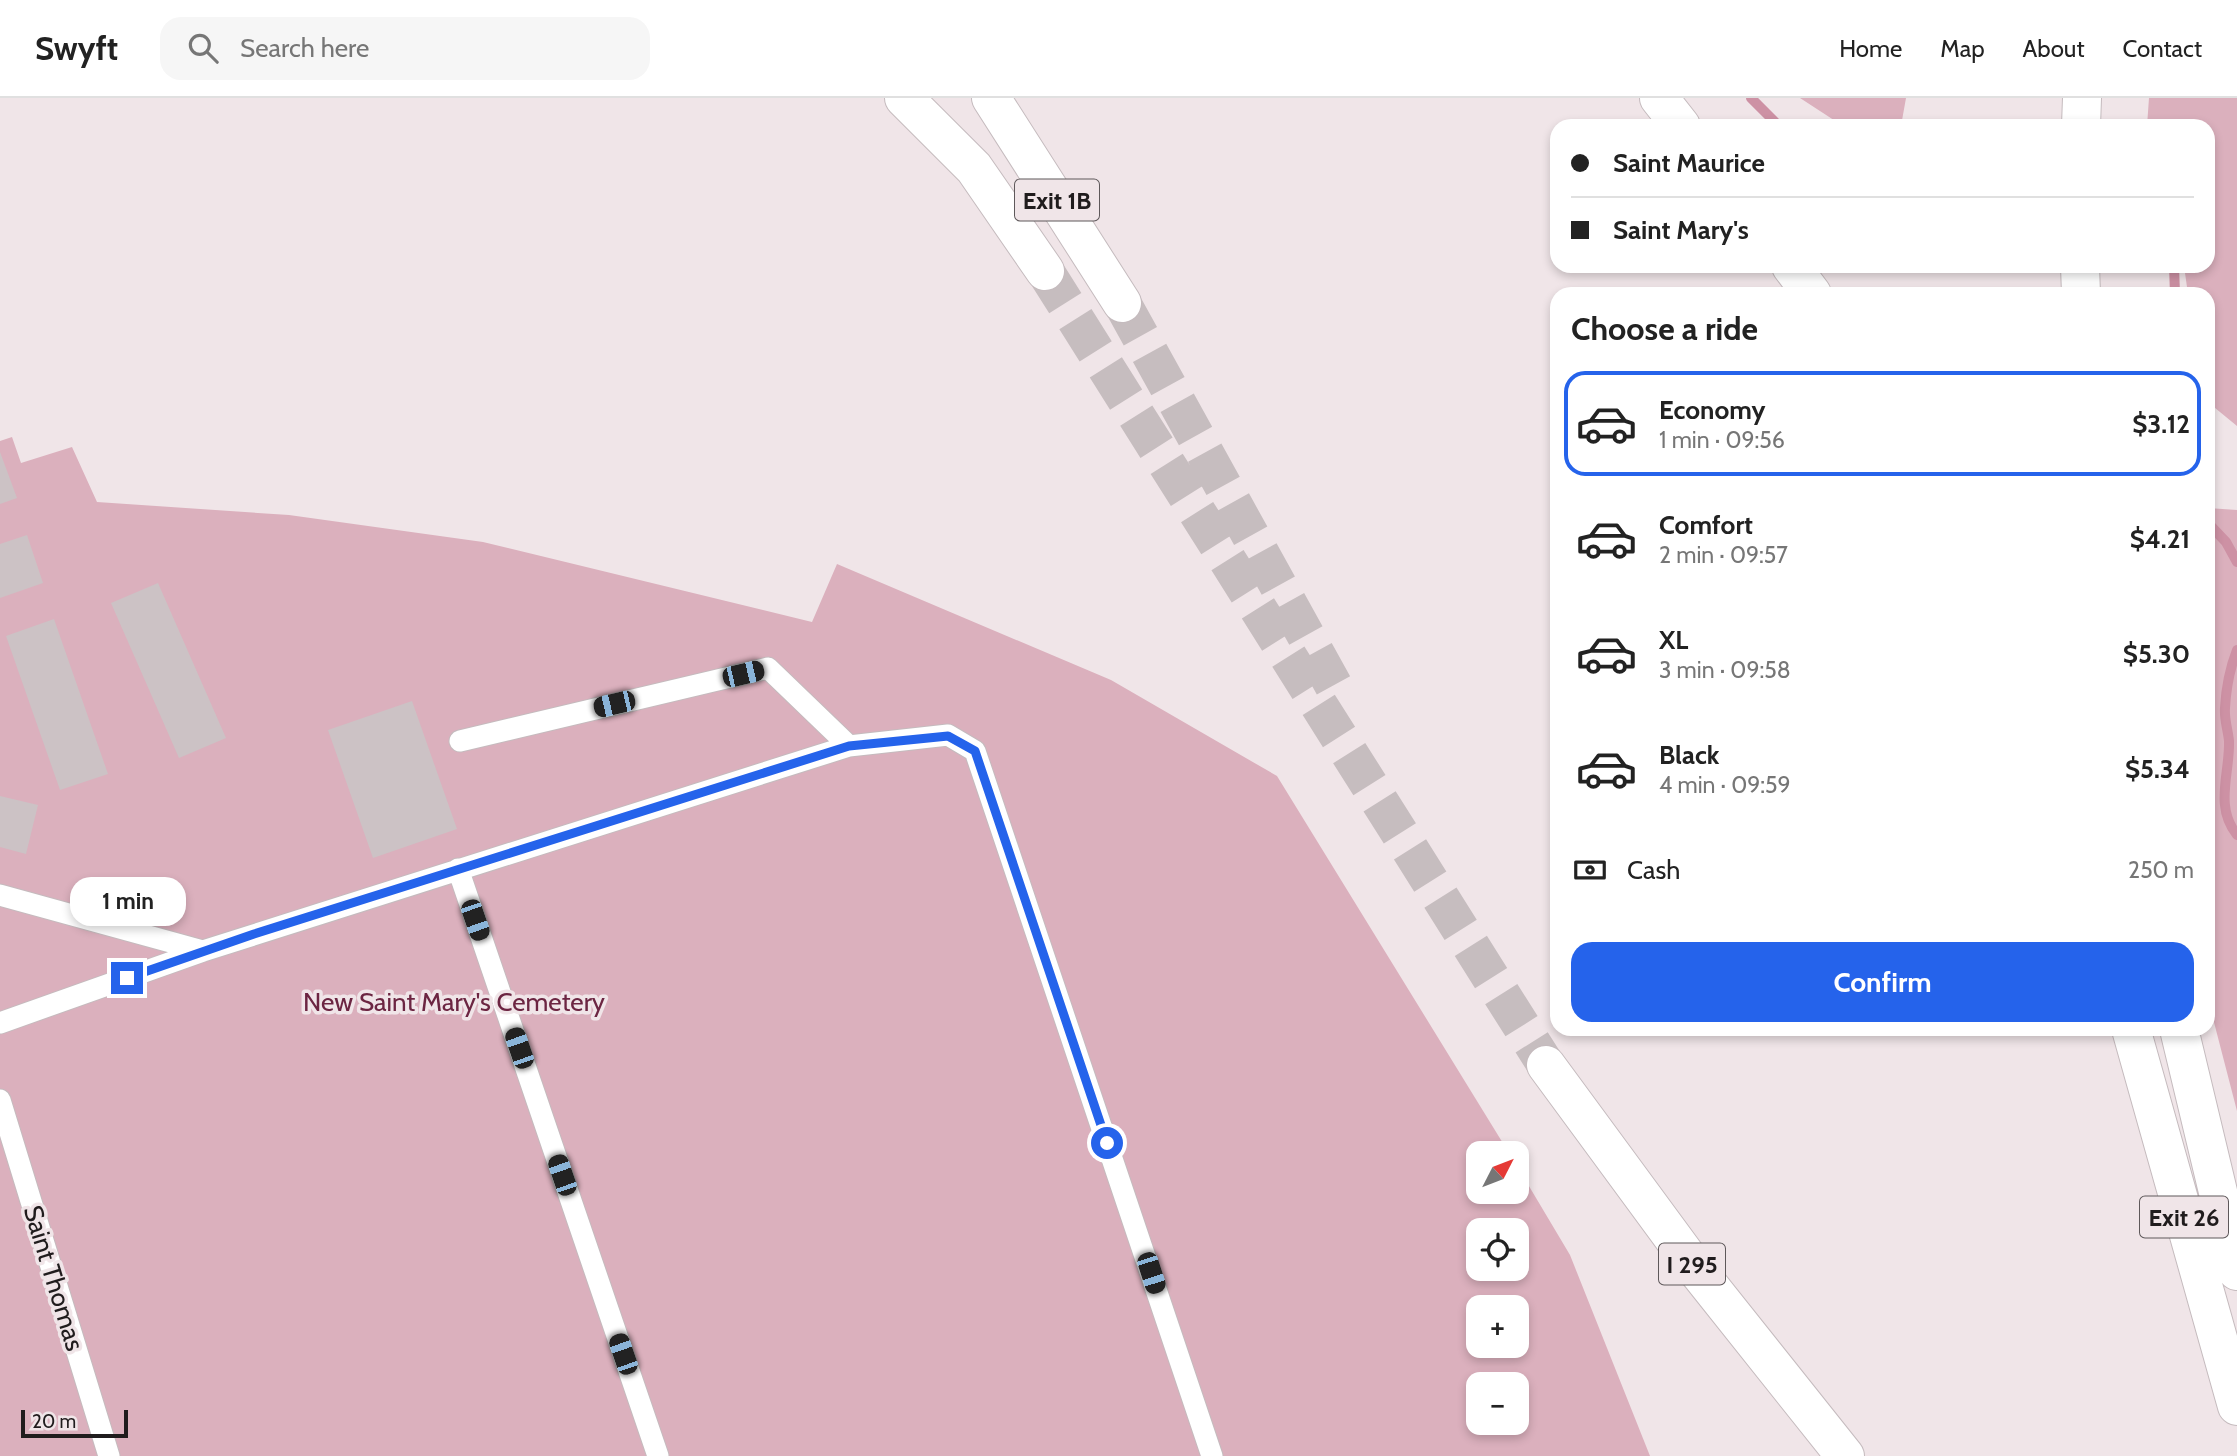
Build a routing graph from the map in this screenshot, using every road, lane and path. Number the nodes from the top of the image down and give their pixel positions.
1 (904, 98) edge
2 (991, 98) edge
3 (1659, 98) edge
4 (2082, 98) edge
5 (1676, 119) edge
6 (2081, 119) edge
7 (1045, 271) tunnel mouth
8 (1122, 303) tunnel mouth
9 (460, 741) dead end
10 (849, 746) junction
11 (458, 869) junction
12 (0, 895) edge
13 (203, 951) junction
14 (0, 1023) edge
15 (2133, 1036) edge
16 (2181, 1036) edge
17 (1546, 1065) tunnel mouth
18 (0, 1100) edge
19 (2237, 1271) edge
20 (2237, 1406) edge
21 (109, 1456) edge
22 (657, 1456) edge
23 (1212, 1456) edge
24 (1845, 1456) edge

1 - 7 highway
2 - 8 highway, Exit 1B
3 - 5 highway
4 - 6 highway
9 - 10 lane
10 - 11 lane
10 - 23 lane
11 - 13 lane
11 - 22 lane
12 - 13 lane
13 - 14 lane
15 - 20 highway, Exit 26
16 - 19 highway
17 - 24 highway, I 295
18 - 21 lane, Saint Thomas

